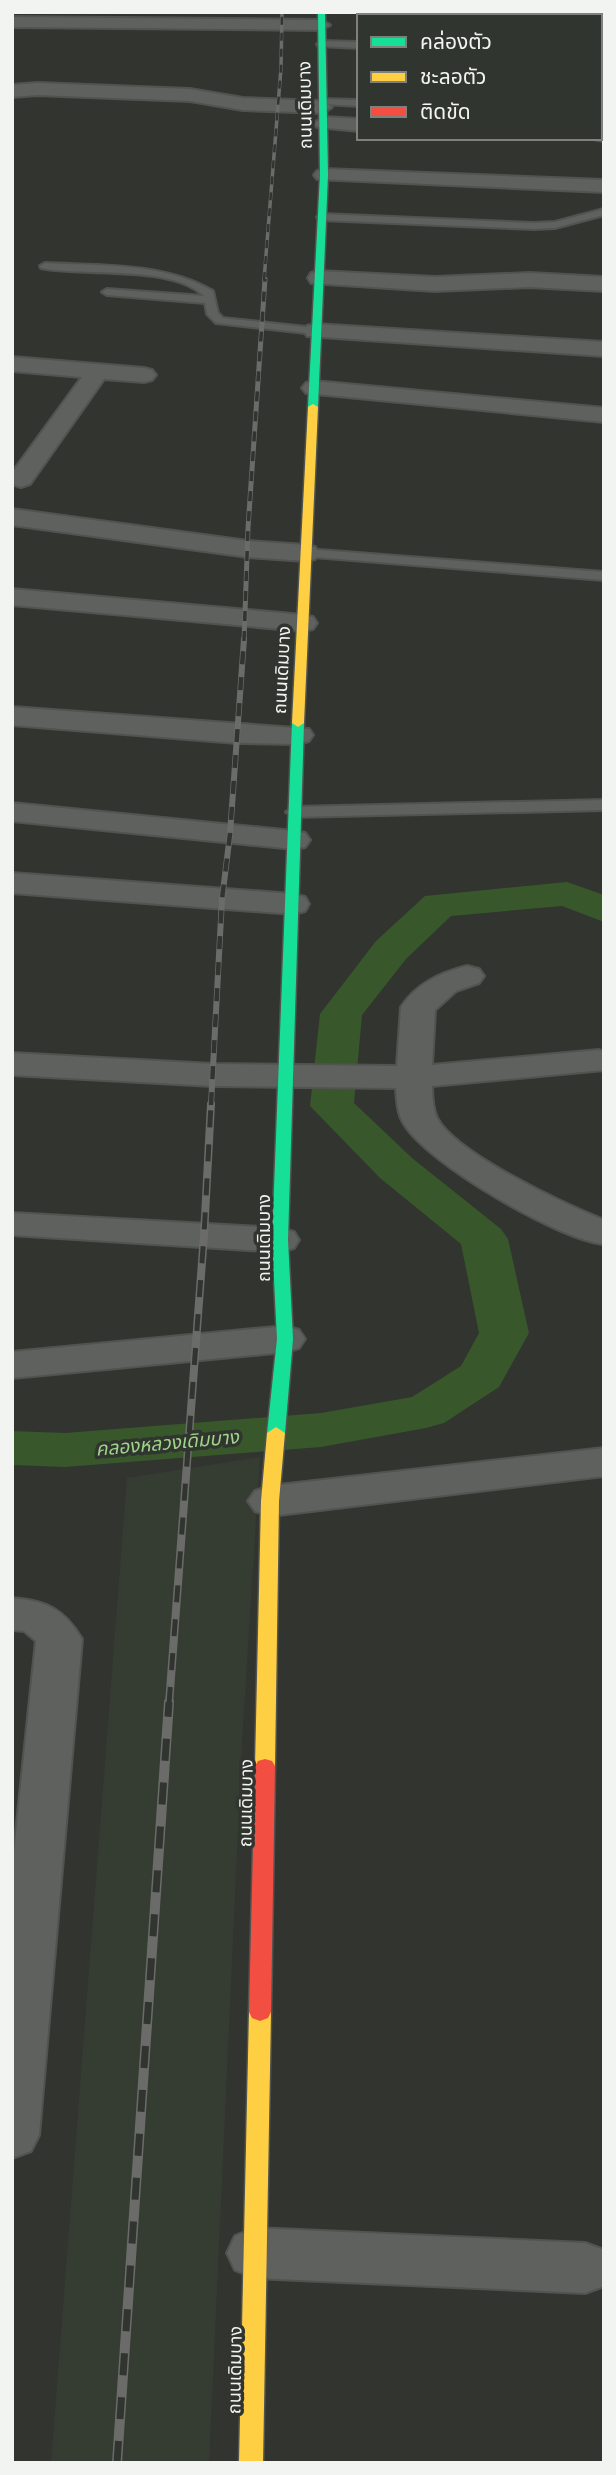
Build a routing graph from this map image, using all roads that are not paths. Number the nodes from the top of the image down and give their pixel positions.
1 (142, 18) edge
2 (321, 19) edge
3 (12, 22) edge
4 (321, 44) junction
5 (357, 45) edge
6 (12, 91) edge
7 (357, 103) edge
8 (323, 111) junction
9 (357, 124) edge
10 (324, 175) junction
11 (604, 186) edge
12 (604, 212) edge
13 (322, 217) junction
14 (45, 265) dead end
15 (319, 278) junction
16 (604, 284) edge
17 (107, 292) dead end
18 (211, 300) junction
19 (345, 309) dead end
20 (459, 318) dead end
21 (316, 319) junction
22 (604, 329) edge
23 (604, 349) edge
24 (12, 364) edge
25 (98, 371) junction
26 (144, 375) dead end
27 (314, 388) junction
28 (604, 415) edge
29 (21, 479) dead end
30 (12, 517) edge
31 (306, 553) junction
32 (604, 576) edge
33 (12, 597) edge
34 (303, 623) junction
35 (12, 716) edge
36 (298, 735) junction
37 (604, 805) edge
38 (12, 811) edge
39 (294, 826) junction
40 (12, 883) edge
41 (293, 904) junction
42 (467, 976) dead end
43 (599, 1061) dead end
44 (12, 1064) edge
45 (412, 1077) junction
46 (288, 1078) junction
47 (12, 1224) edge
48 (602, 1233) edge
49 (280, 1240) junction
50 (285, 1339) junction
51 (12, 1365) edge
52 (604, 1462) edge
53 (270, 1499) junction
54 (12, 1614) edge
55 (12, 2135) edge
56 (256, 2253) junction
57 (585, 2268) dead end
58 (251, 2463) edge

1 - 2 street
1 - 3 street
2 - 4 street, ถนนเดิมบาง
4 - 5 lane
4 - 8 street, ถนนเดิมบาง
6 - 8 street
7 - 8 lane
8 - 9 street
8 - 10 street, ถนนเดิมบาง
10 - 11 street
10 - 13 street, ถนนเดิมบาง
12 - 13 lane
13 - 15 street, ถนนเดิมบาง
14 - 18 lane
15 - 16 street
15 - 21 street, ถนนเดิมบาง
17 - 18 lane
18 - 21 lane
19 - 21 street
20 - 22 street
21 - 23 street
21 - 27 street, ถนนเดิมบาง
24 - 25 street
25 - 26 street
25 - 29 street
27 - 28 street
27 - 31 street, ถนนเดิมบาง
30 - 31 street
31 - 32 lane
31 - 34 street, ถนนเดิมบาง
33 - 34 street
34 - 36 street, ถนนเดิมบาง
35 - 36 street
36 - 39 street, ถนนเดิมบาง
37 - 39 lane
38 - 39 street
39 - 41 street, ถนนเดิมบาง
40 - 41 street
41 - 46 street, ถนนเดิมบาง
42 - 45 street
43 - 45 street
44 - 46 street
45 - 46 street
45 - 48 street
46 - 49 street, ถนนเดิมบาง
47 - 49 street
49 - 50 street, ถนนเดิมบาง
50 - 51 street
50 - 53 street, ถนนเดิมบาง
52 - 53 street
53 - 56 street, ถนนเดิมบาง
54 - 55 street
56 - 57 street
56 - 58 street, ถนนเดิมบาง

